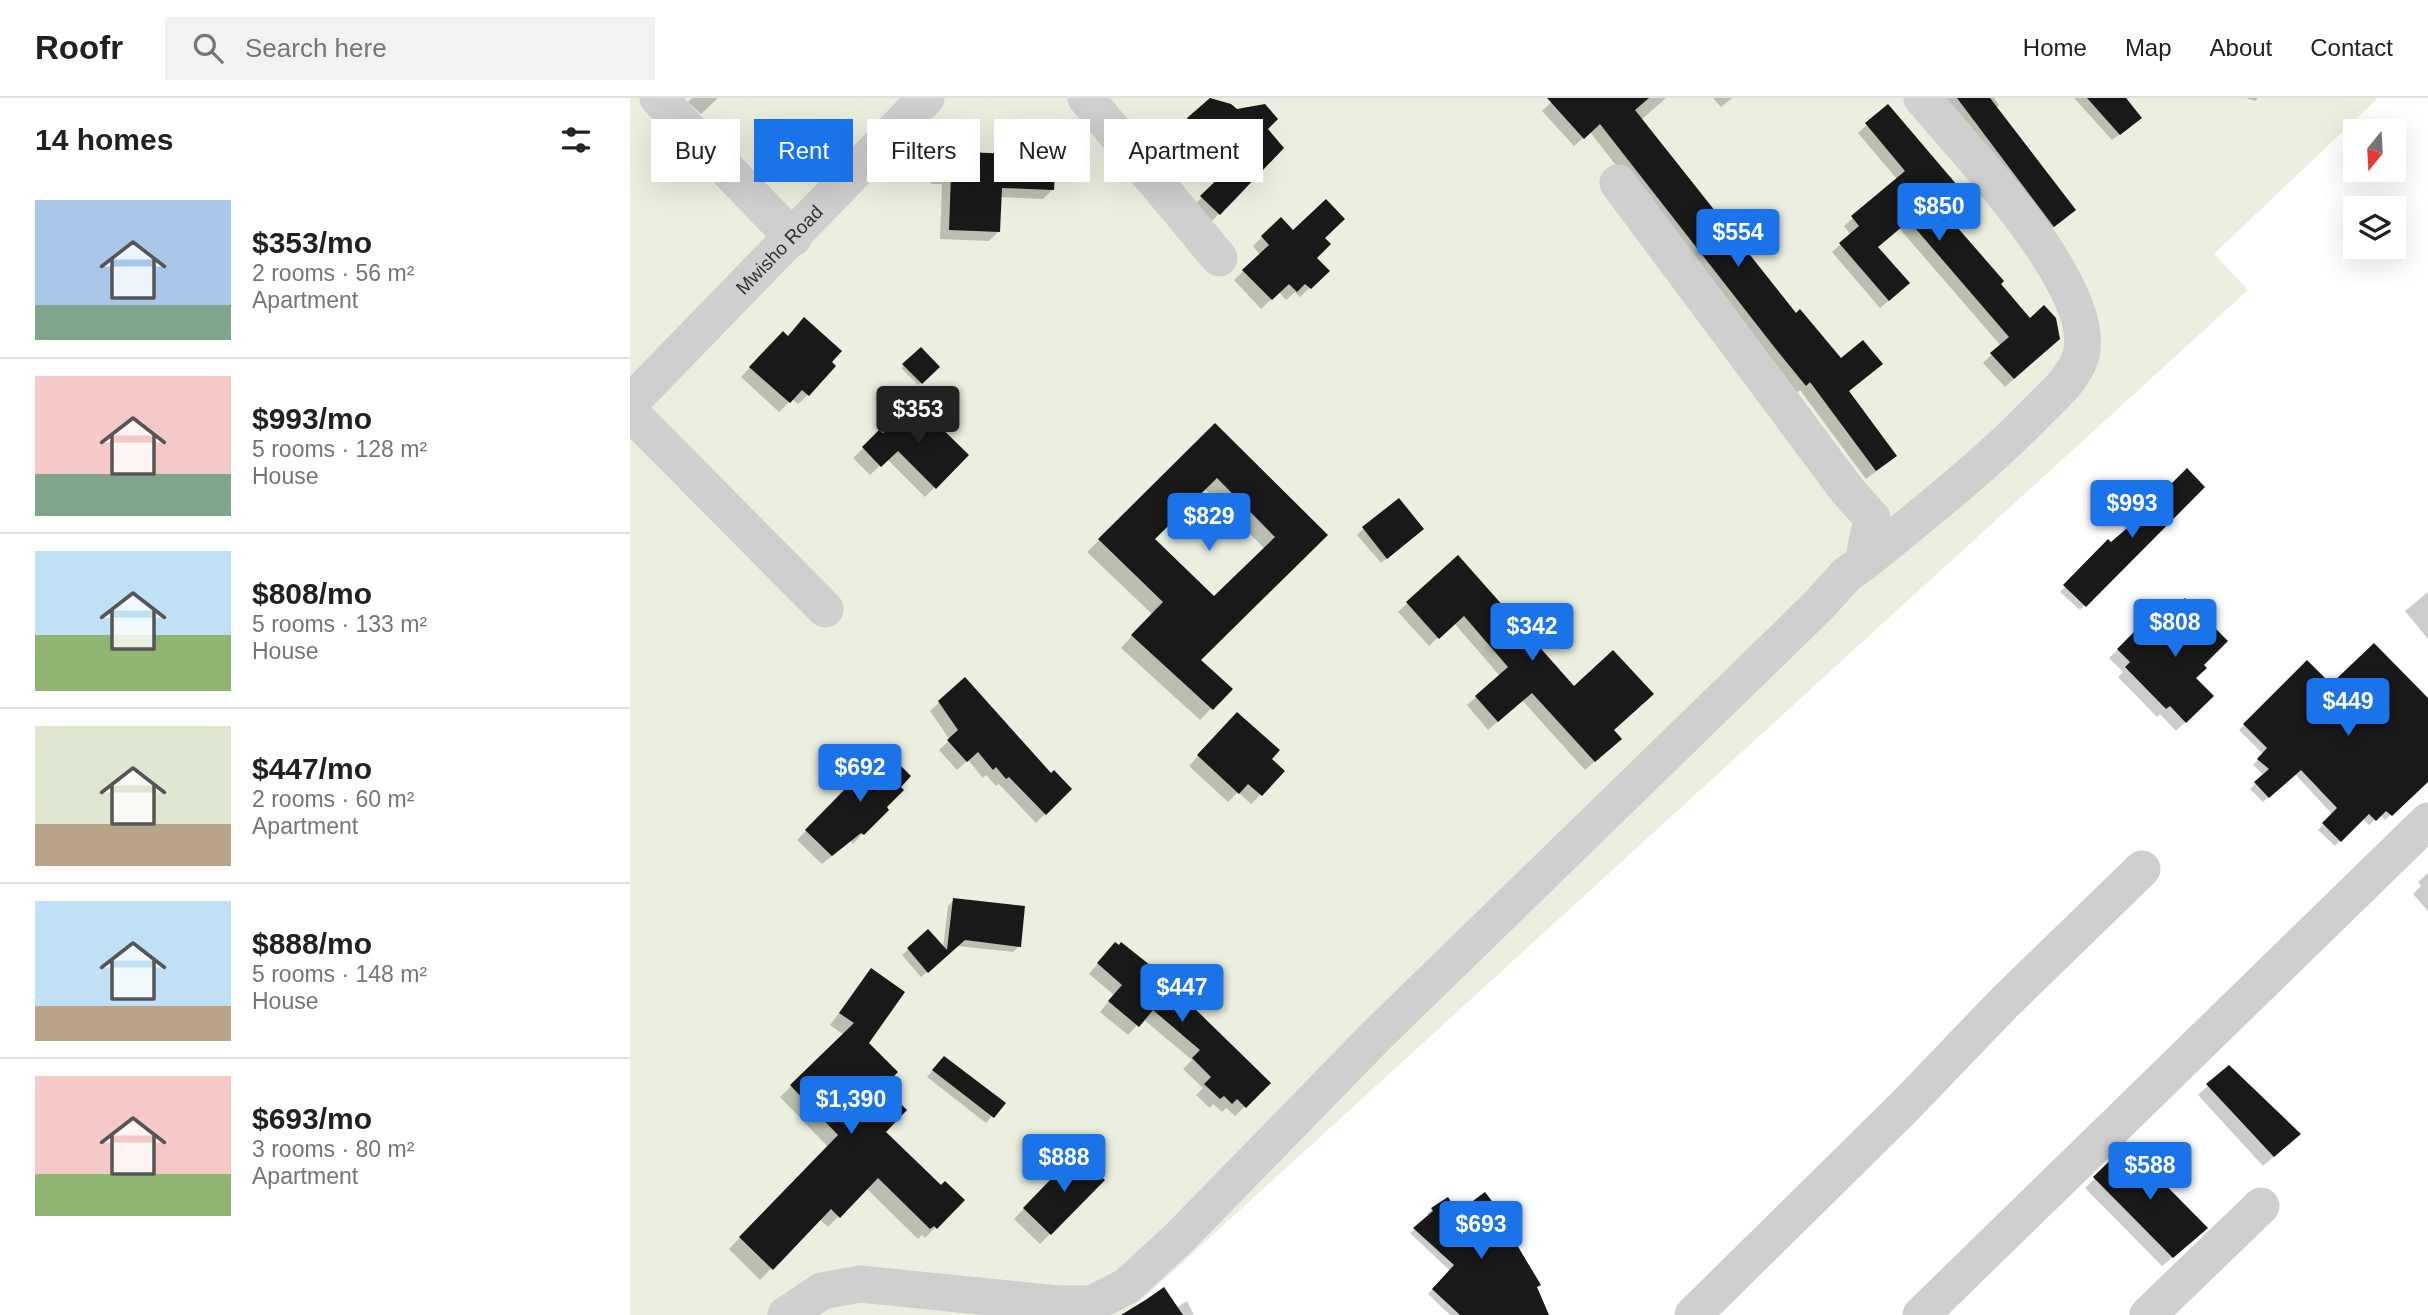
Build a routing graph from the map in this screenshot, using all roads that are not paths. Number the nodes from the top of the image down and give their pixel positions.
1 (658, 98) edge
2 (926, 98) edge
3 (1086, 98) edge
4 (1922, 98) edge
5 (1618, 183) dead end
6 (793, 238) junction
7 (1219, 258) dead end
8 (630, 403) edge
9 (630, 412) edge
10 (1863, 563) junction
11 (825, 610) dead end
12 (2428, 821) edge
13 (2142, 869) dead end
14 (2261, 1206) dead end
15 (786, 1315) edge
16 (1693, 1315) edge
17 (1921, 1315) edge
18 (2148, 1315) edge

1 - 6 street
2 - 6 street, Mwisho Road
3 - 7 street
4 - 10 street
5 - 10 street
6 - 8 street, Mwisho Road
9 - 11 street
10 - 15 street
12 - 17 street
13 - 16 street
14 - 18 street

